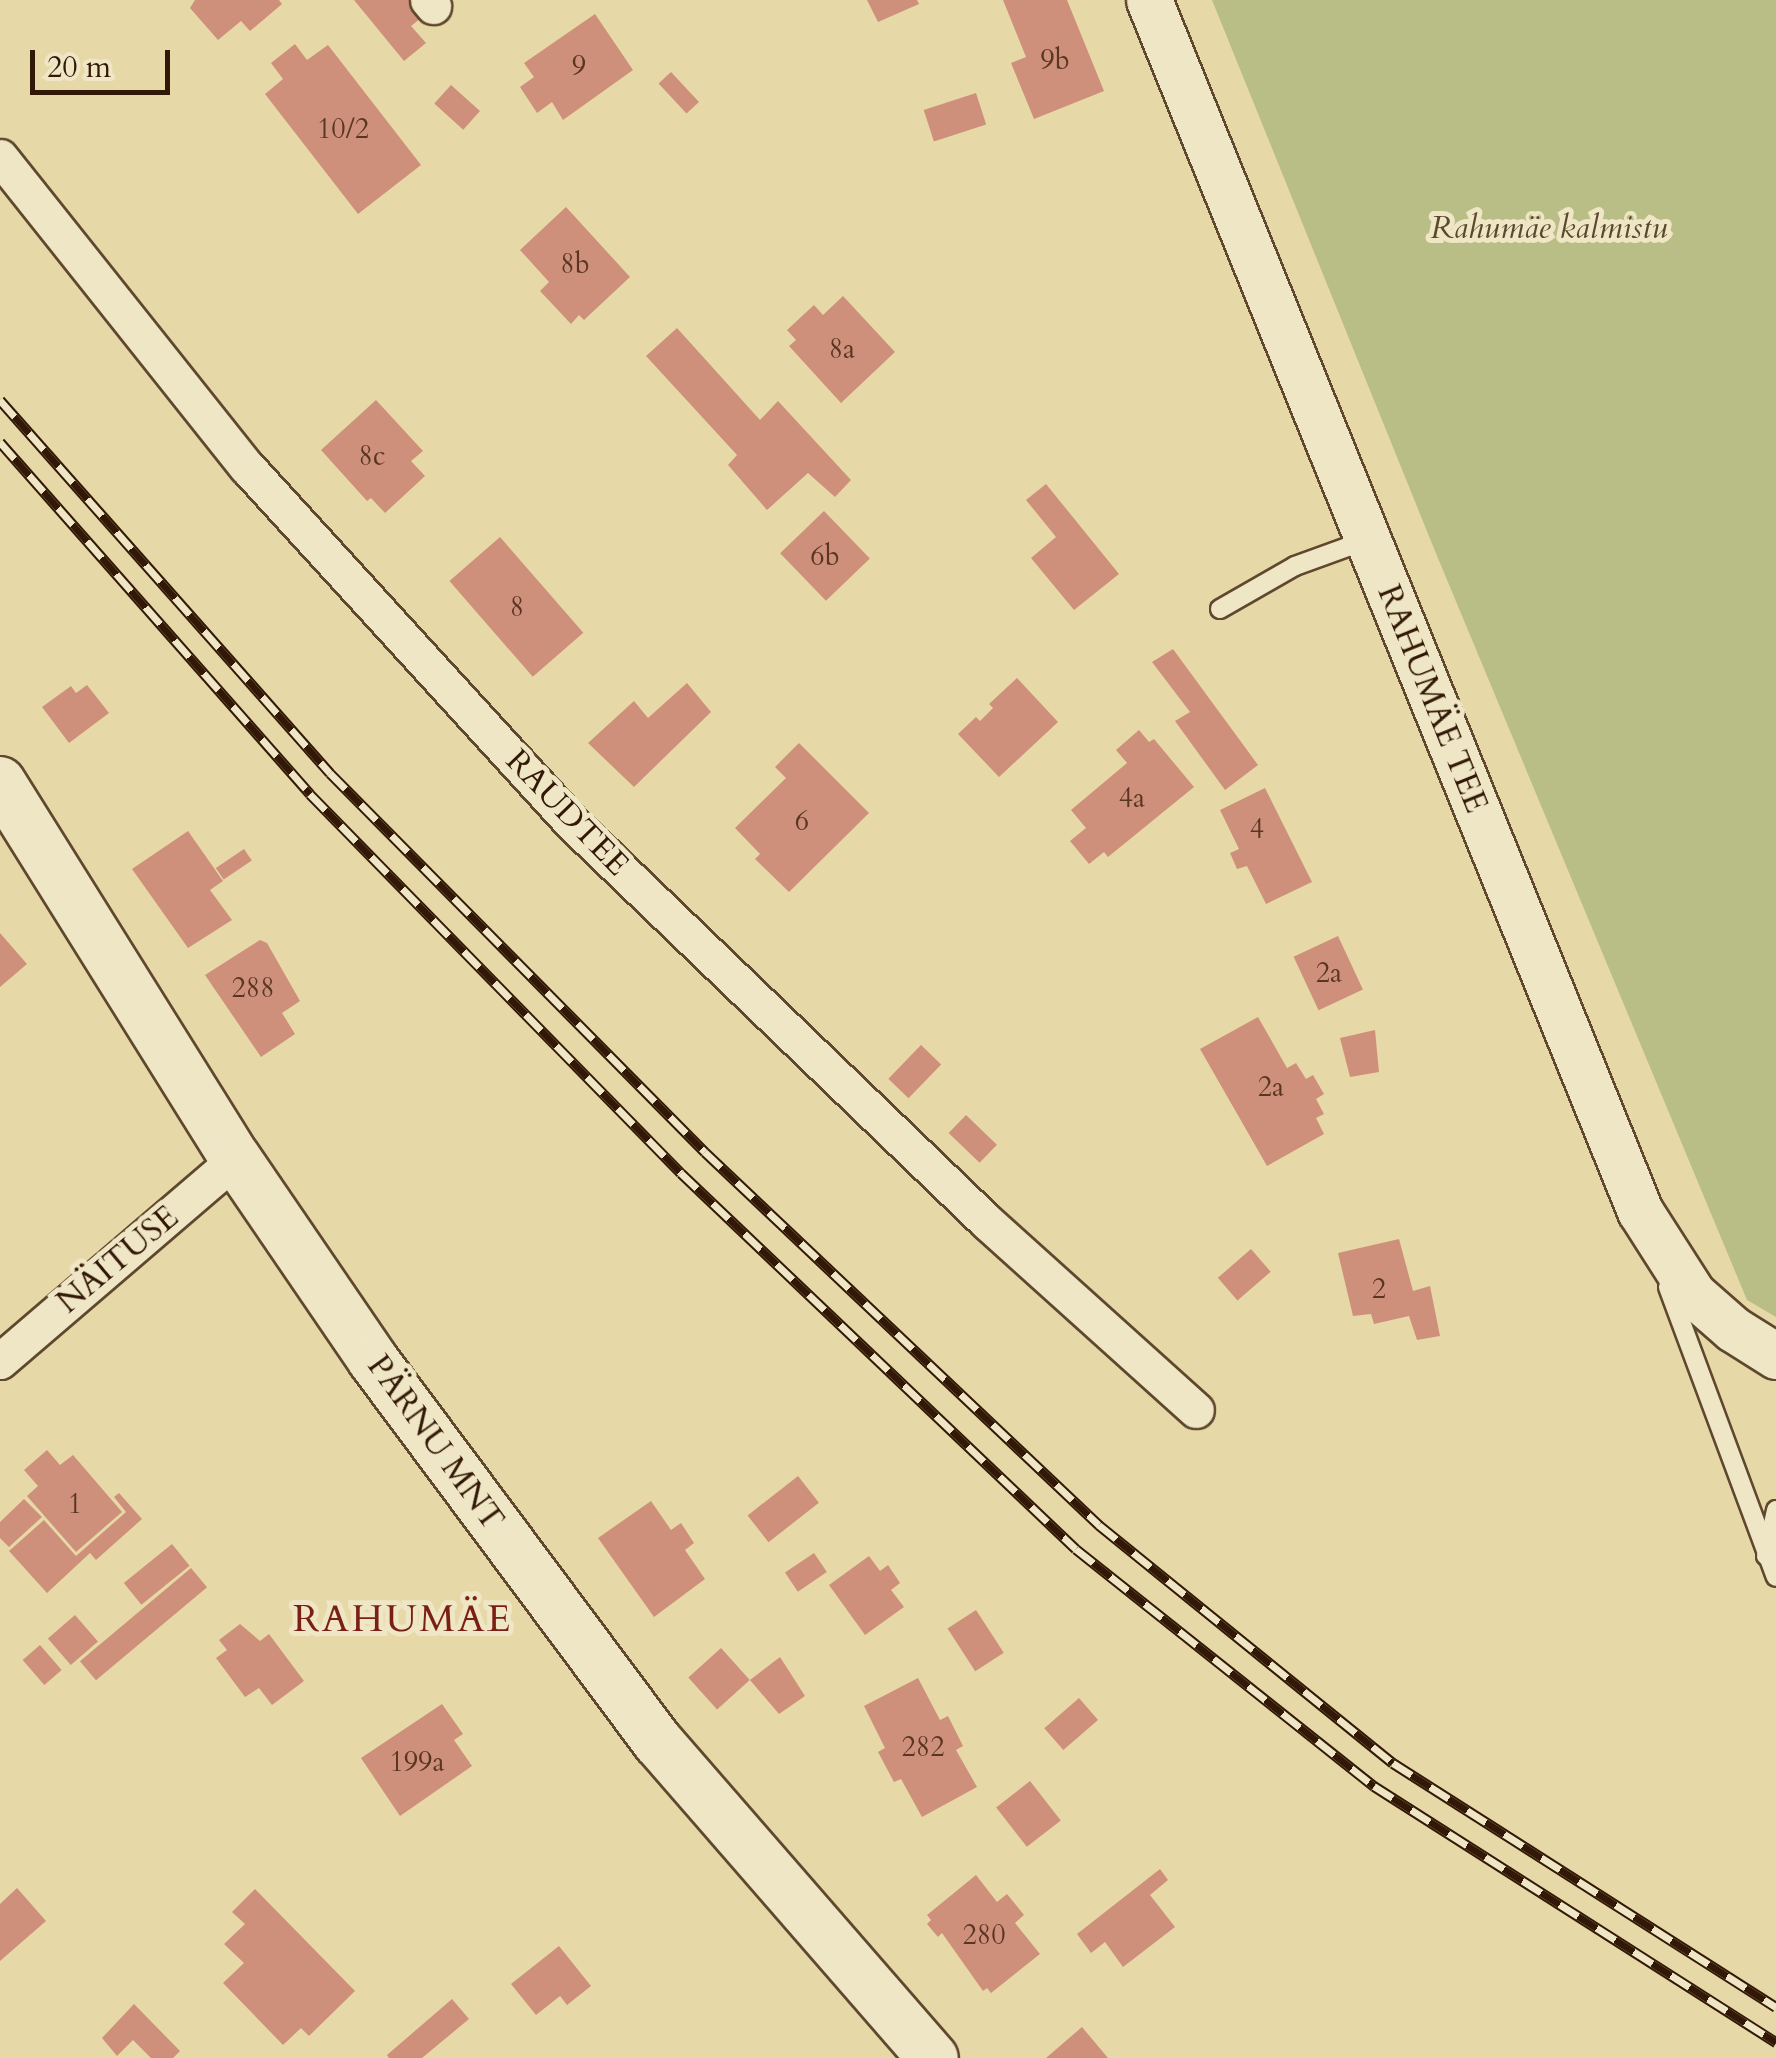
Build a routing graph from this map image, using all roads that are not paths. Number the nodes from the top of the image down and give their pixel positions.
1 (1149, 0) edge
2 (0, 157) edge
3 (1368, 540) junction
4 (1220, 609) dead end
5 (0, 782) edge
6 (236, 1159) junction
7 (1640, 1211) junction
8 (1776, 1356) edge
9 (0, 1361) edge
10 (1196, 1410) dead end
11 (1776, 1510) edge
12 (1766, 1556) junction
13 (1776, 1576) edge
14 (933, 2058) edge

1 - 3 street, RAHUMÄE TEE
2 - 10 street, RAUDTEE
3 - 4 lane
3 - 7 street, RAHUMÄE TEE
5 - 6 main road, PÄRNU MNT
6 - 9 street, NÄITUSE
6 - 14 main road, PÄRNU MNT
7 - 8 street, RAHUMÄE TEE
7 - 12 lane
11 - 12 lane
12 - 13 lane

